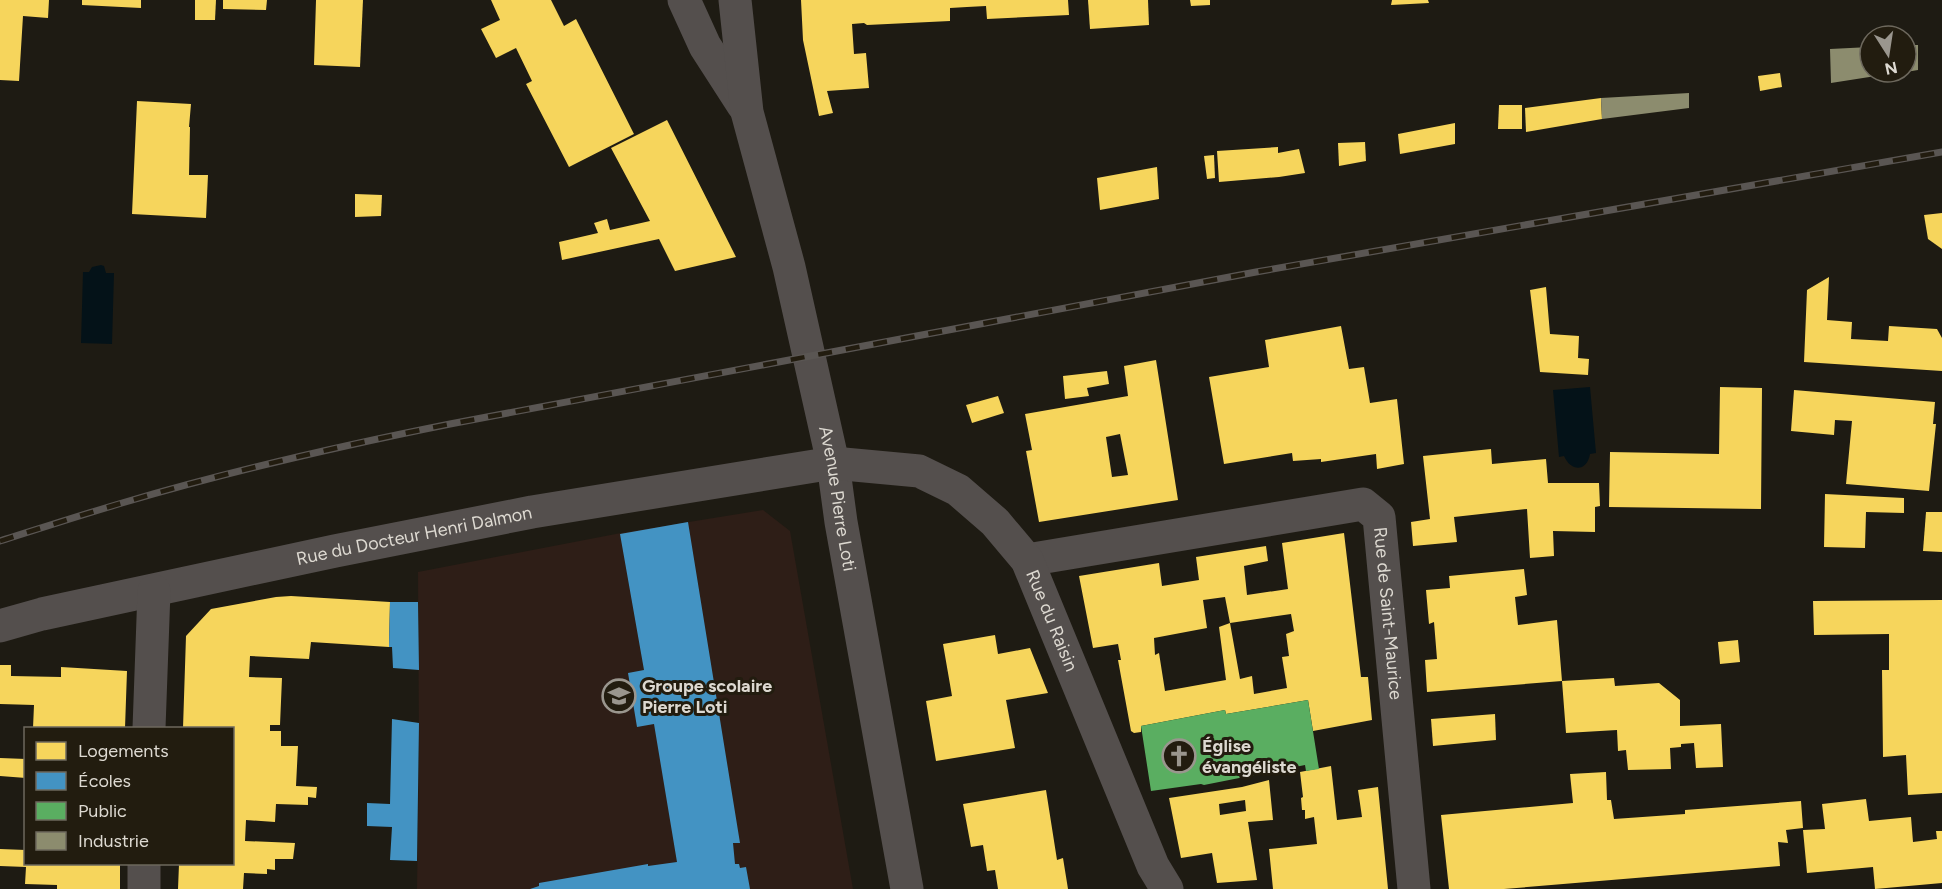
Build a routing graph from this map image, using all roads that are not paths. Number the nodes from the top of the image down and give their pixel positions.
1 (684, 0) edge
2 (735, 0) edge
3 (747, 112) junction
4 (833, 463) junction
5 (1027, 560) junction
6 (154, 591) junction
7 (0, 626) edge
8 (149, 727) edge
9 (144, 865) edge
10 (144, 889) edge
11 (907, 889) edge
12 (1167, 889) edge
13 (1414, 889) edge

1 - 3 street, Avenue Pierre Loti
2 - 3 street, Avenue Pierre Loti
3 - 4 street, Avenue Pierre Loti
4 - 5 street, Rue du Raisin
4 - 6 street, Rue du Docteur Henri Dalmon
4 - 11 street, Avenue Pierre Loti
5 - 12 street, Rue du Raisin
5 - 13 street, Rue de Saint-Maurice
6 - 7 street, Rue du Docteur Henri Dalmon
6 - 8 street
9 - 10 street

